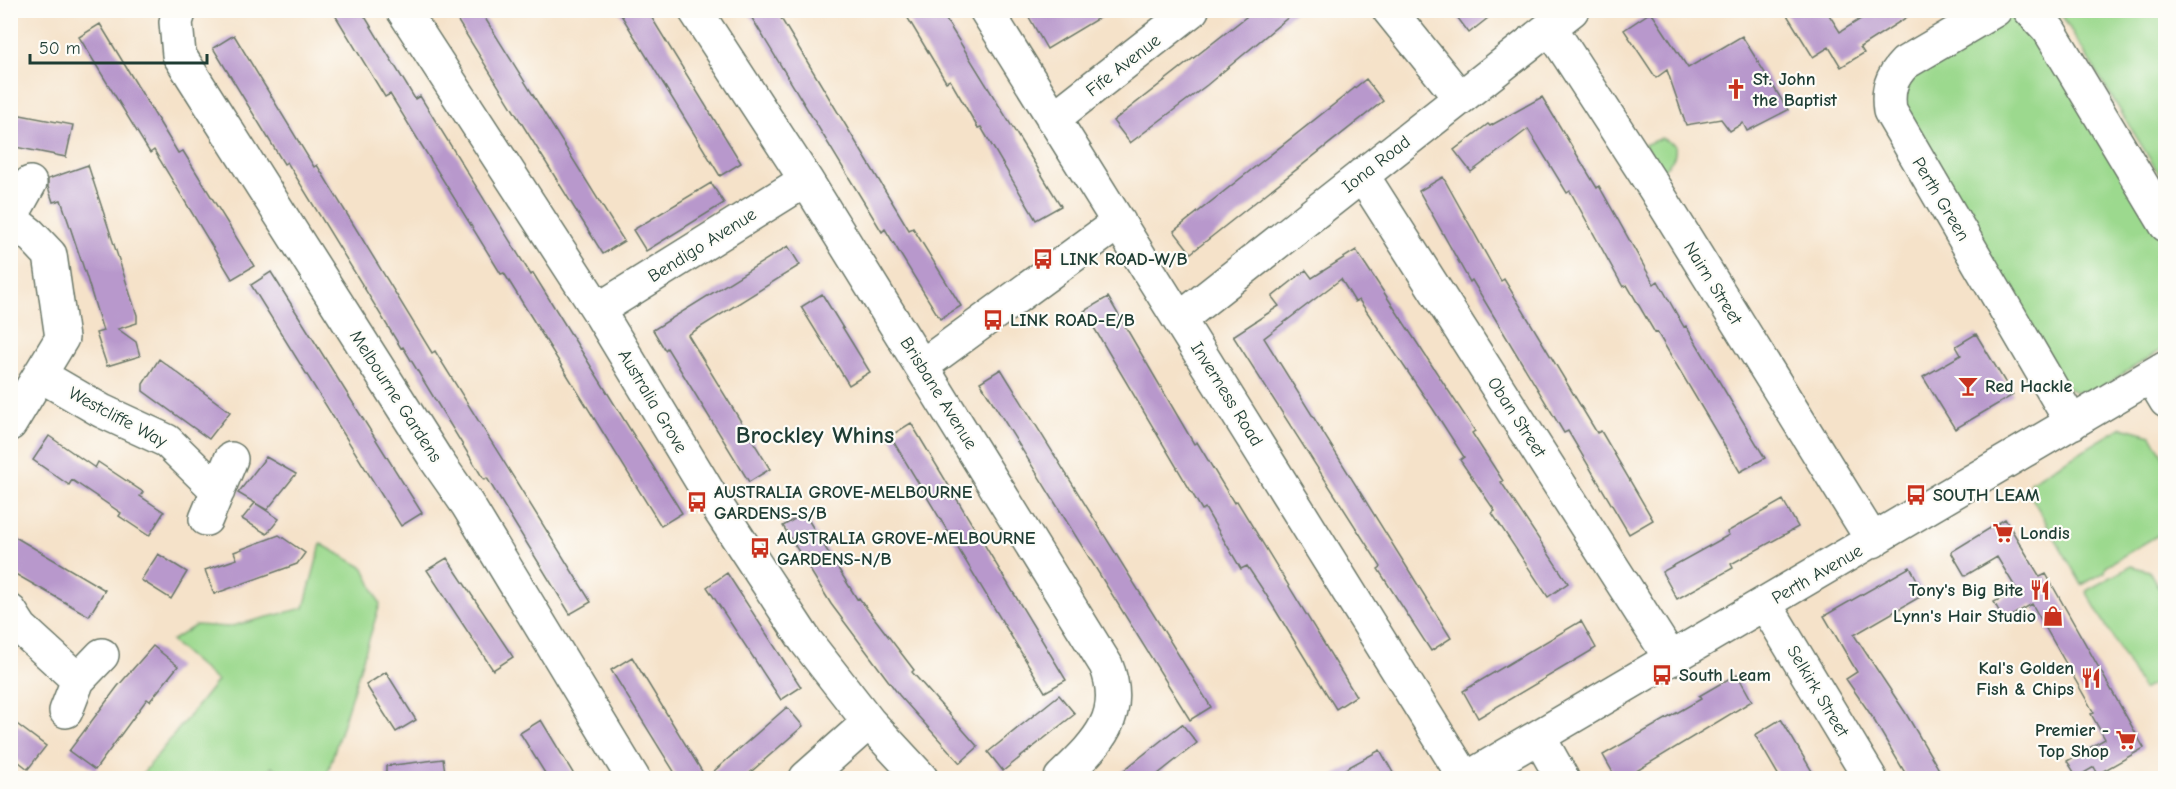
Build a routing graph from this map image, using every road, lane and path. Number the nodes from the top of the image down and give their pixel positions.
1 (180, 10) edge
2 (403, 10) edge
3 (695, 10) edge
4 (986, 10) edge
5 (1192, 10) edge
6 (1389, 10) edge
7 (1995, 10) edge
8 (2030, 10) edge
9 (1561, 19) edge
10 (1460, 98) junction
11 (1053, 119) junction
12 (1362, 175) junction
13 (806, 180) junction
14 (30, 183) dead end
15 (11, 219) edge
16 (1119, 222) junction
17 (2166, 225) edge
18 (598, 310) junction
19 (1180, 319) junction
20 (922, 366) junction
21 (40, 375) junction
22 (2161, 381) edge
23 (2073, 423) junction
24 (10, 424) edge
25 (231, 459) dead end
26 (1873, 541) junction
27 (1766, 604) junction
28 (10, 611) edge
29 (102, 655) dead end
30 (1671, 659) junction
31 (78, 680) junction
32 (66, 711) dead end
33 (869, 722) junction
34 (1539, 738) junction
35 (633, 778) edge
36 (806, 778) edge
37 (921, 778) edge
38 (1061, 778) edge
39 (1466, 778) edge
40 (1562, 778) edge
41 (1870, 778) edge

1 - 35 street, Melbourne Gardens
2 - 18 street, Australia Grove
3 - 13 street, Brisbane Avenue
4 - 11 street, Inverness Road
5 - 11 street, Fife Avenue
6 - 10 street
7 - 23 street, Perth Green
8 - 17 street
9 - 10 street, Iona Road
9 - 26 street, Nairn Street
10 - 12 street, Iona Road
11 - 16 street, Inverness Road
12 - 19 street, Iona Road
12 - 30 street, Oban Street
13 - 18 street, Bendigo Avenue
13 - 20 street, Brisbane Avenue
14 - 15 street
15 - 21 street
16 - 19 street, Inverness Road
16 - 20 street
18 - 33 street, Australia Grove
19 - 39 street, Inverness Road
20 - 38 street, Brisbane Avenue
21 - 24 street
21 - 25 street, Westcliffe Way
22 - 23 street, Perth Avenue
23 - 26 street, Perth Avenue
26 - 27 street, Perth Avenue
27 - 30 street, Perth Avenue
27 - 41 street, Selkirk Street
28 - 31 street
29 - 31 street
30 - 34 street, Perth Avenue
31 - 32 street
33 - 36 street
33 - 37 street, Australia Grove
34 - 39 street, Perth Avenue
34 - 40 street

